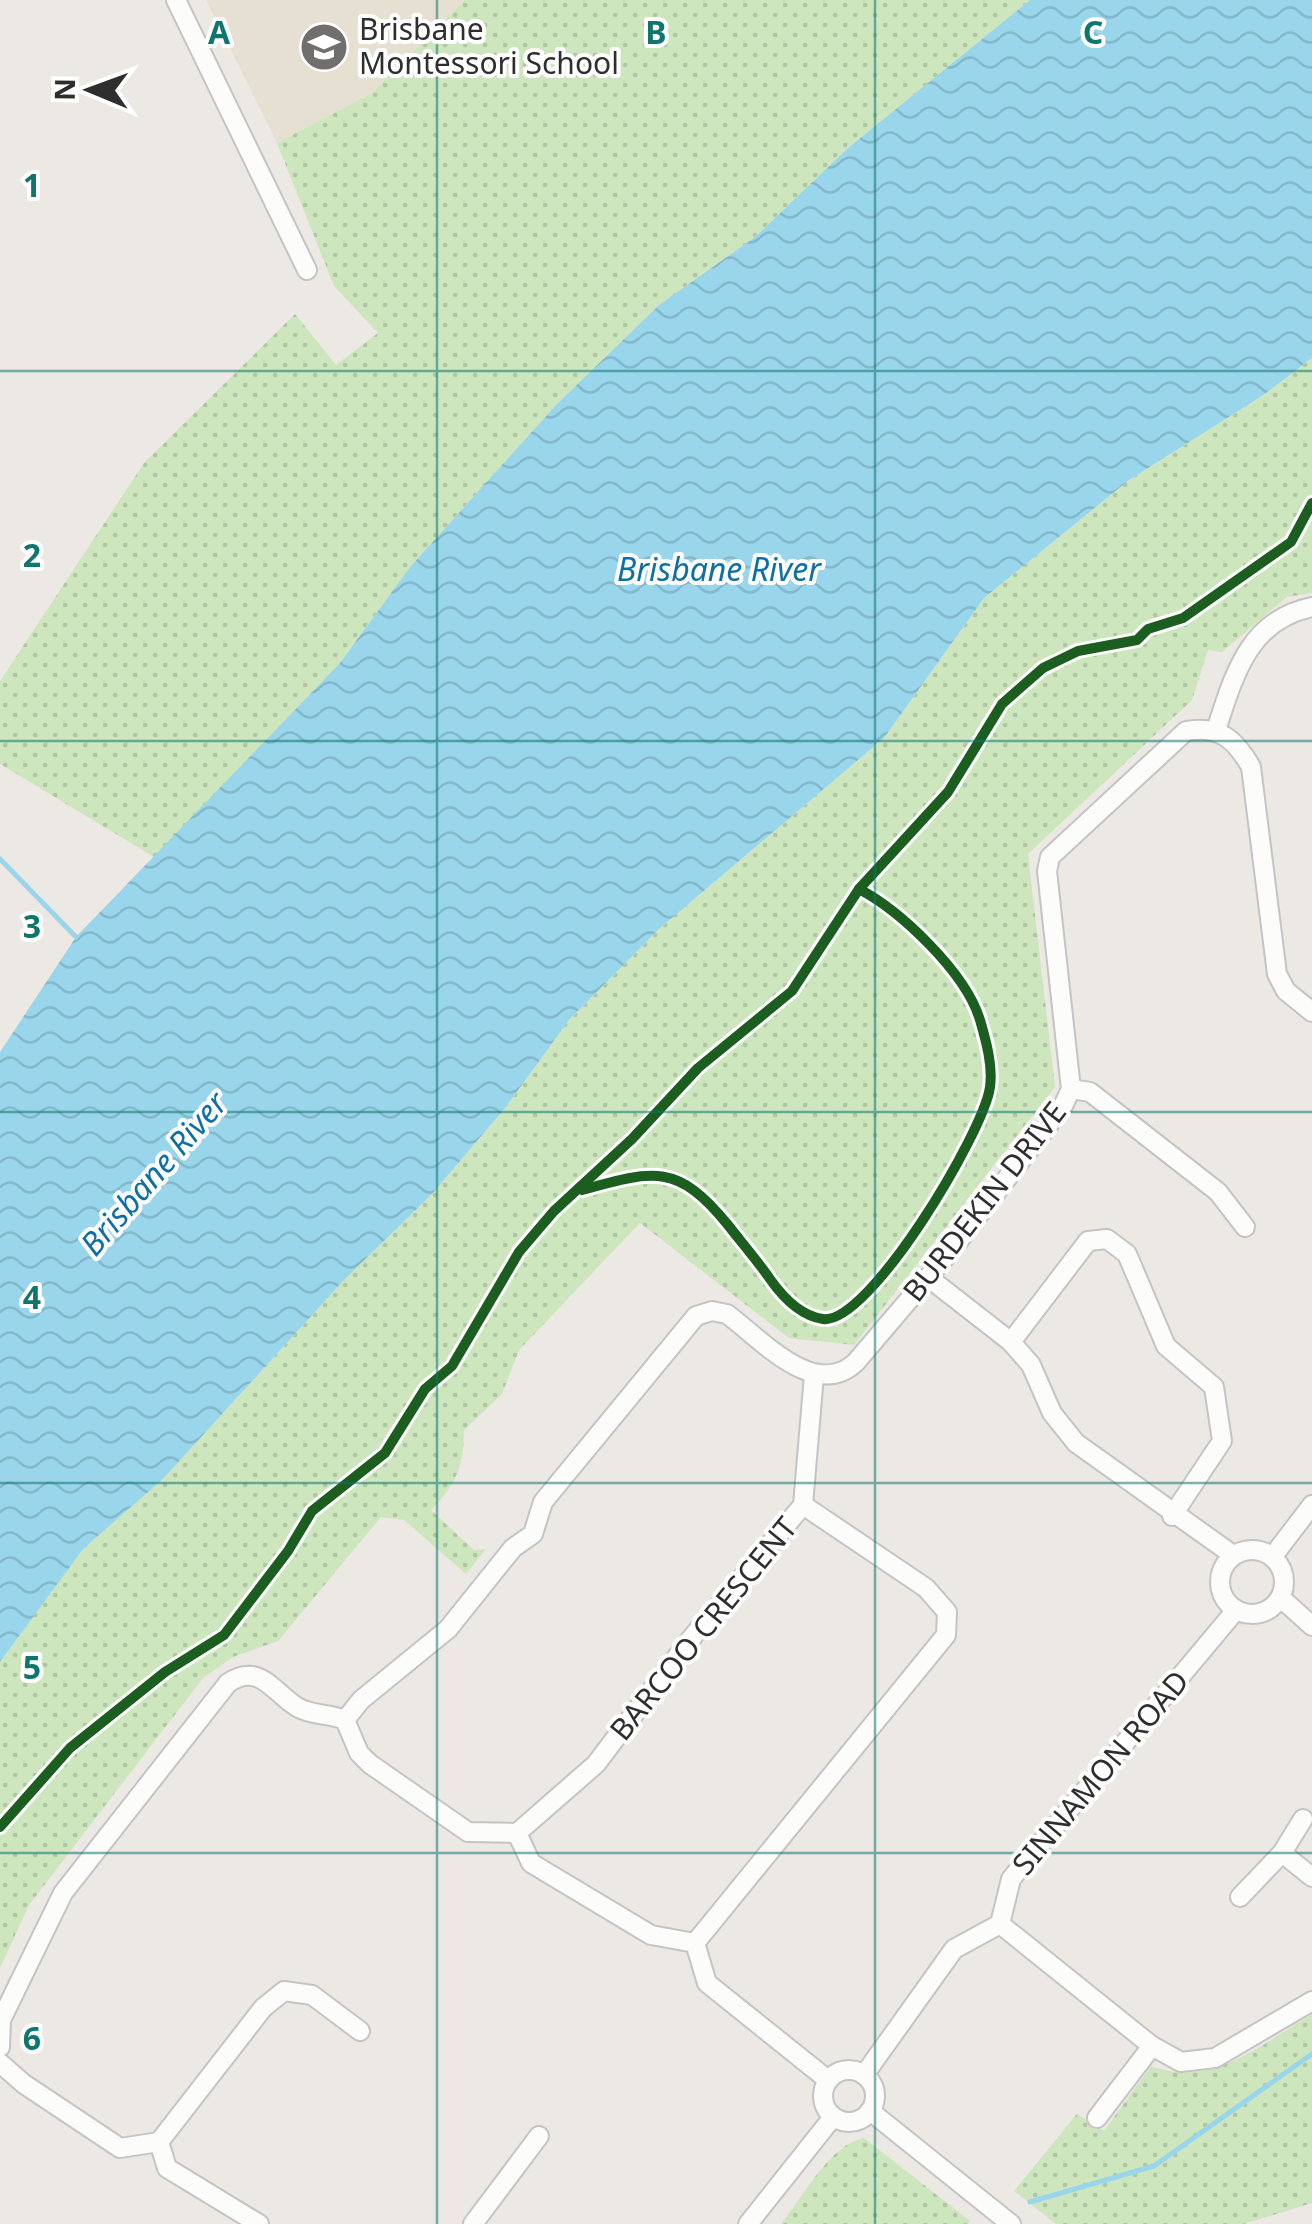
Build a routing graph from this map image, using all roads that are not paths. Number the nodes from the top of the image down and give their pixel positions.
1 (176, 0) edge
2 (307, 270) dead end
3 (1312, 607) edge
4 (1216, 730) junction
5 (1312, 1012) edge
6 (1071, 1089) junction
7 (1245, 1227) dead end
8 (928, 1278) junction
9 (1011, 1342) junction
10 (814, 1374) junction
11 (1312, 1505) edge
12 (803, 1506) junction
13 (1172, 1516) junction
14 (1233, 1556) junction
15 (1273, 1556) junction
16 (1280, 1598) junction
17 (1236, 1610) junction
18 (1312, 1626) edge
19 (344, 1720) junction
20 (1304, 1818) dead end
21 (516, 1833) junction
22 (1282, 1852) junction
23 (1312, 1877) edge
24 (1240, 1896) dead end
25 (1000, 1924) junction
26 (695, 1943) junction
27 (1312, 2002) edge
28 (360, 2030) dead end
29 (1152, 2046) junction
30 (0, 2047) edge
31 (0, 2063) edge
32 (864, 2075) junction
33 (828, 2080) junction
34 (870, 2111) junction
35 (833, 2117) junction
36 (1098, 2118) dead end
37 (539, 2136) dead end
38 (158, 2142) junction
39 (1000, 2220) edge
40 (258, 2224) edge
41 (472, 2224) edge
42 (748, 2224) edge

1 - 2 street
3 - 4 street
4 - 5 street
4 - 6 street, BURDEKIN DRIVE
6 - 7 street
6 - 8 street, BURDEKIN DRIVE
8 - 9 street
8 - 10 street, BURDEKIN DRIVE
9 - 13 street
9 - 13 street
10 - 12 street
10 - 19 street
11 - 15 street
12 - 21 street, BARCOO CRESCENT
12 - 26 street, BARCOO CRESCENT
13 - 14 street
14 - 15 street
14 - 17 street
15 - 16 street
16 - 17 street
16 - 18 street
17 - 25 street, SINNAMON ROAD
19 - 21 street
19 - 30 street
20 - 22 street
21 - 26 street
22 - 23 street
22 - 24 street
25 - 29 street
25 - 32 street
26 - 33 street
27 - 29 street
28 - 38 street
29 - 36 street
31 - 38 street
32 - 33 street
32 - 34 street
33 - 35 street
34 - 35 street
34 - 39 street
35 - 42 street
37 - 41 street
38 - 40 street

